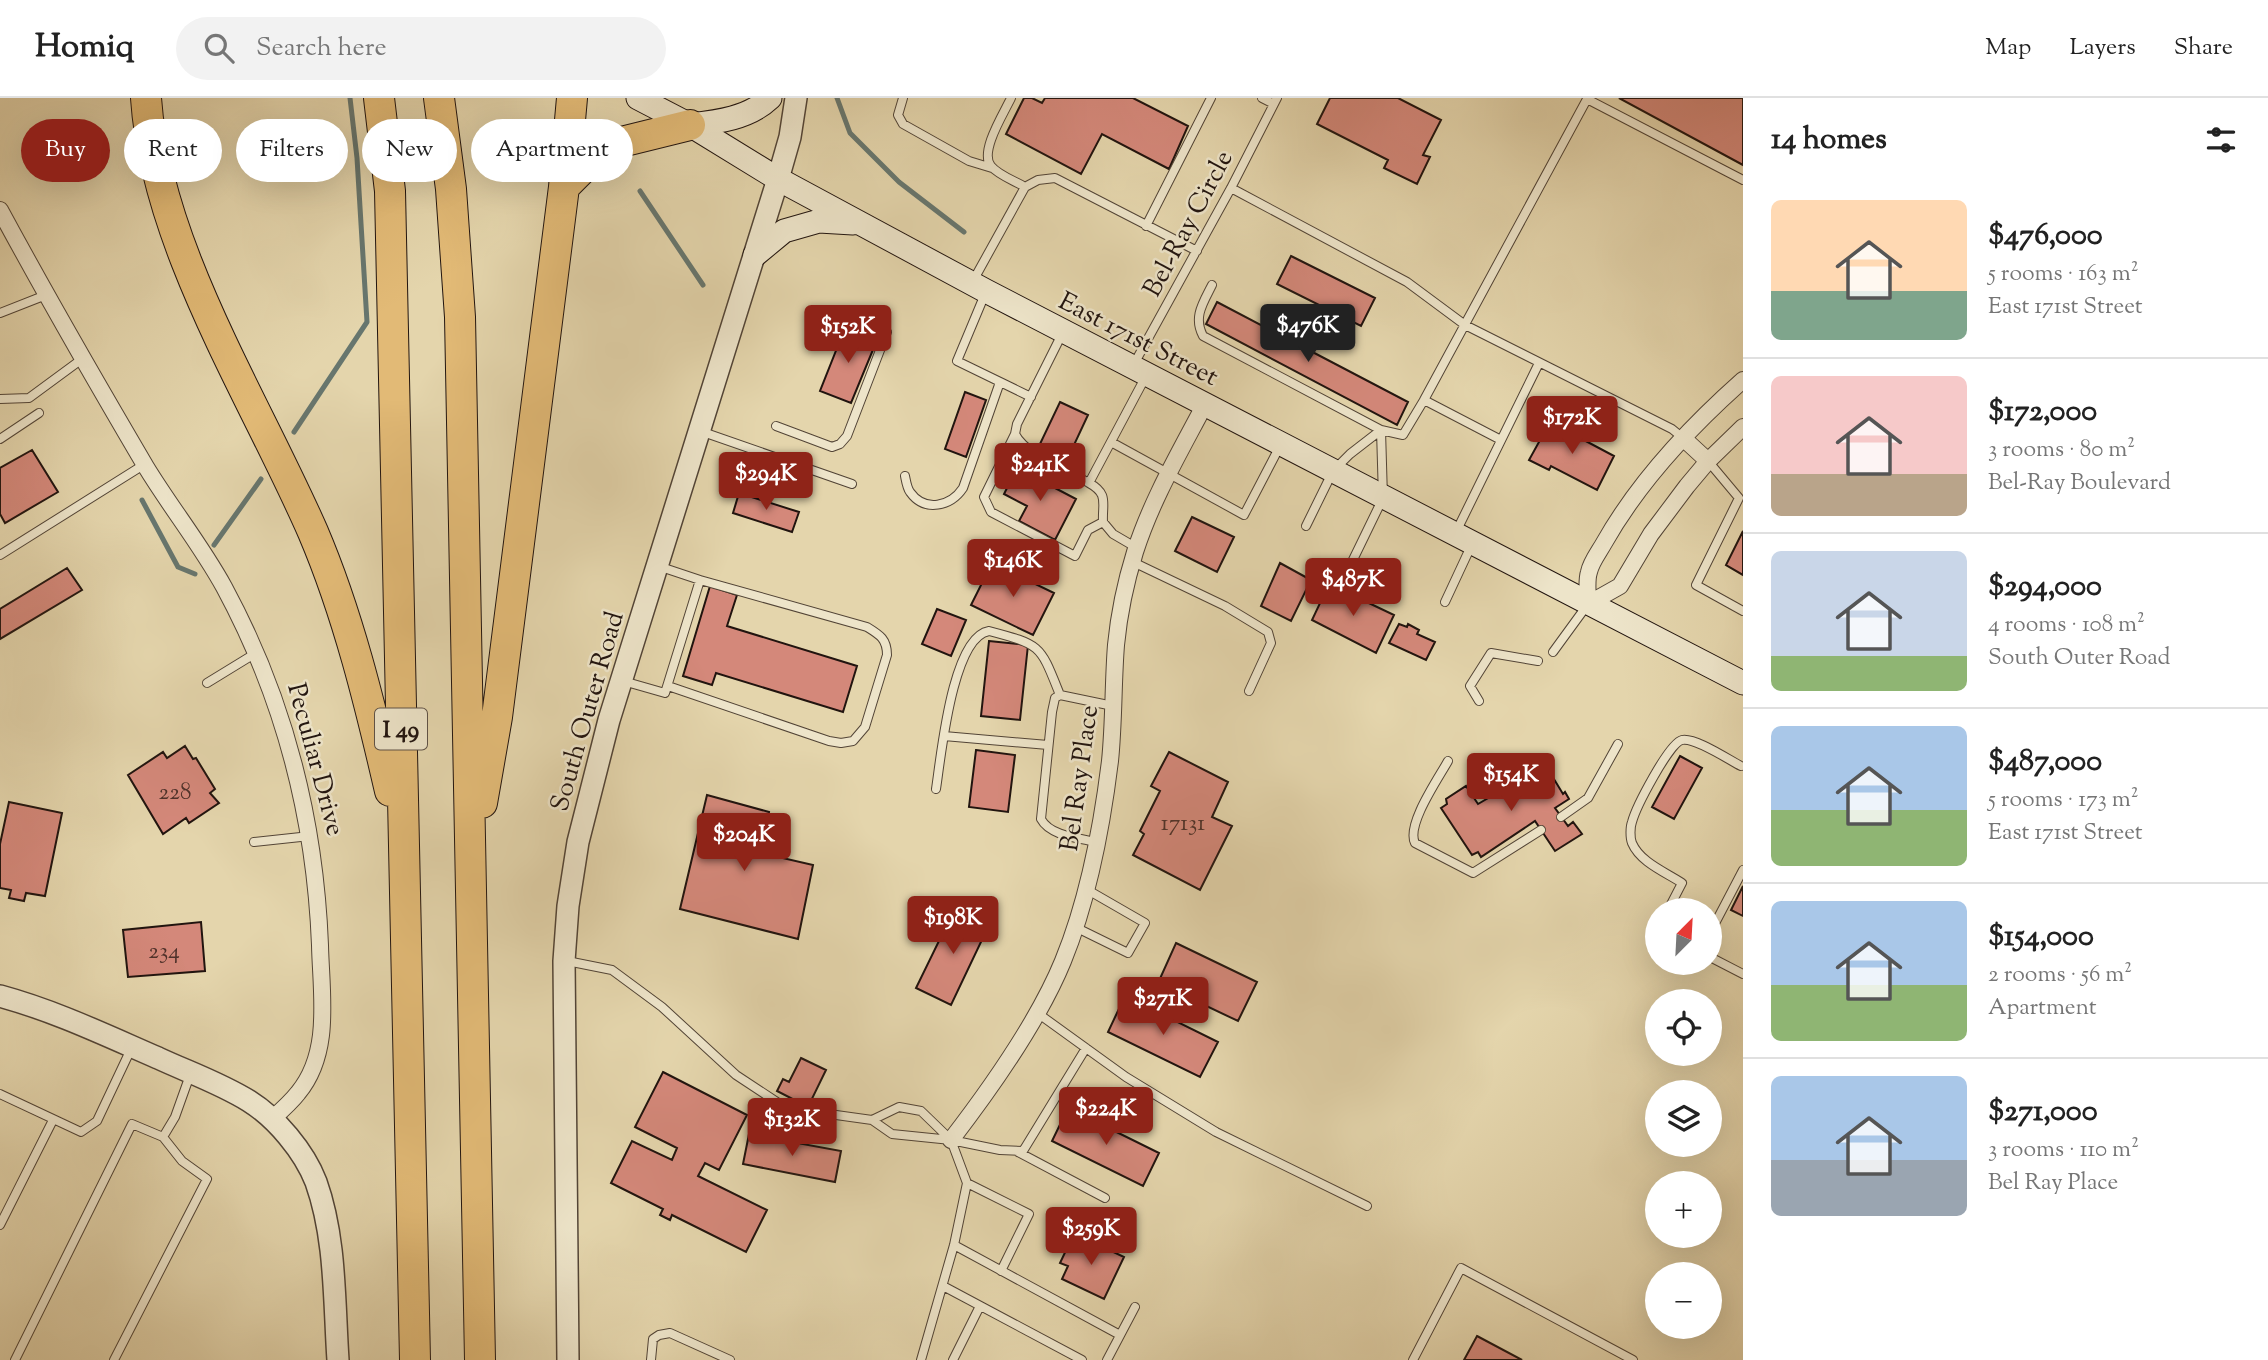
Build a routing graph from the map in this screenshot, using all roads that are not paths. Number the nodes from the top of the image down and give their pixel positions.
1 (146, 98) edge
2 (379, 98) edge
3 (439, 98) edge
4 (572, 98) edge
5 (638, 98) edge
6 (770, 98) edge
7 (796, 98) edge
8 (903, 98) edge
9 (1011, 98) edge
10 (1211, 98) edge
11 (1262, 98) edge
12 (1276, 101) edge
13 (690, 125) junction
14 (992, 168) junction
15 (778, 179) junction
16 (1743, 180) edge
17 (564, 187) junction
18 (1026, 187) junction
19 (1231, 188) junction
20 (0, 210) edge
21 (862, 224) junction
22 (1146, 226) junction
23 (1197, 251) junction
24 (755, 255) junction
25 (1212, 285) dead end
26 (979, 287) junction
27 (46, 295) junction
28 (0, 314) edge
29 (1465, 325) junction
30 (1064, 331) junction
31 (887, 332) dead end
32 (82, 359) junction
33 (1539, 363) junction
34 (1140, 371) junction
35 (1743, 380) edge
36 (1000, 382) junction
37 (1031, 397) junction
38 (0, 399) edge
39 (1423, 400) junction
40 (1205, 404) junction
41 (39, 413) dead end
42 (776, 426) dead end
43 (1743, 427) edge
44 (1381, 430) junction
45 (700, 431) junction
46 (1015, 433) junction
47 (1684, 438) junction
48 (0, 439) edge
49 (1501, 440) junction
50 (1111, 442) junction
51 (1281, 444) junction
52 (1708, 461) junction
53 (145, 464) junction
54 (1333, 471) junction
55 (1167, 474) junction
56 (905, 476) dead end
57 (1089, 483) junction
58 (852, 484) dead end
59 (1383, 498) junction
60 (1741, 499) edge
61 (1103, 522) junction
62 (1306, 526) dead end
63 (1463, 540) junction
64 (1, 553) edge
65 (1135, 555) junction
66 (658, 566) junction
67 (1350, 566) dead end
68 (700, 580) junction
69 (1445, 602) dead end
70 (1588, 604) junction
71 (1743, 611) edge
72 (1553, 652) dead end
73 (256, 653) junction
74 (1538, 661) dead end
75 (622, 681) junction
76 (207, 683) dead end
77 (1743, 683) edge
78 (668, 685) junction
79 (1249, 691) dead end
80 (1060, 695) junction
81 (1479, 701) dead end
82 (1113, 706) junction
83 (944, 736) junction
84 (1618, 744) dead end
85 (1048, 745) junction
86 (1448, 761) dead end
87 (1741, 766) dead end
88 (936, 789) dead end
89 (1561, 817) dead end
90 (1541, 830) dead end
91 (310, 836) junction
92 (254, 842) dead end
93 (1096, 842) junction
94 (404, 853) junction
95 (470, 869) junction
96 (1743, 870) edge
97 (1086, 889) junction
98 (1674, 898) edge
99 (1722, 910) edge
100 (1075, 927) junction
101 (564, 961) junction
102 (1722, 963) edge
103 (1743, 974) edge
104 (0, 996) edge
105 (1036, 1012) junction
106 (132, 1046) junction
107 (1086, 1048) junction
108 (191, 1072) junction
109 (0, 1094) edge
110 (272, 1119) junction
111 (52, 1120) junction
112 (872, 1120) junction
113 (163, 1137) junction
114 (951, 1140) junction
115 (1018, 1152) junction
116 (967, 1183) junction
117 (1105, 1198) dead end
118 (1367, 1206) dead end
119 (0, 1225) edge
120 (954, 1245) junction
121 (1001, 1270) junction
122 (943, 1286) junction
123 (980, 1306) junction
124 (1135, 1307) dead end
125 (1121, 1335) junction
126 (15, 1360) edge
127 (114, 1360) edge
128 (338, 1360) edge
129 (415, 1360) edge
130 (480, 1360) edge
131 (568, 1360) edge
132 (651, 1360) edge
133 (730, 1360) edge
134 (921, 1360) edge
135 (953, 1360) edge
136 (1082, 1360) edge
137 (1107, 1360) edge
138 (1413, 1360) edge
139 (1633, 1360) edge

1 - 94 highway
2 - 94 highway, I 49
3 - 95 highway
4 - 17 highway
5 - 13 main road, East 171st Street
6 - 13 main road
7 - 15 street, South Outer Road
8 - 14 lane
9 - 14 lane
10 - 22 lane
11 - 12 lane
12 - 19 lane, Bel-Ray Circle
13 - 15 main road, East 171st Street
13 - 17 highway
14 - 18 lane
15 - 21 main road, East 171st Street
15 - 24 street, South Outer Road
16 - 29 lane
17 - 95 highway
18 - 22 lane
18 - 26 lane
19 - 23 lane, Bel-Ray Circle
19 - 29 lane
20 - 27 street, Peculiar Drive
21 - 24 main road
21 - 26 main road, East 171st Street
22 - 23 lane
23 - 34 lane, Bel-Ray Circle
24 - 45 street, South Outer Road
25 - 44 lane
26 - 30 main road, East 171st Street
26 - 36 lane
27 - 28 lane
27 - 32 street, Peculiar Drive
29 - 33 lane
29 - 39 lane
30 - 34 main road, East 171st Street
30 - 37 lane
31 - 42 lane
32 - 38 lane
32 - 53 street, Peculiar Drive
33 - 47 lane
33 - 49 lane
34 - 40 main road, East 171st Street
34 - 50 lane, Bel-Ray Circle
35 - 47 street
36 - 37 lane
36 - 56 lane
37 - 46 lane
39 - 44 lane
39 - 49 lane
40 - 51 main road, East 171st Street
40 - 55 street, Bel Ray Place
41 - 48 lane
43 - 52 street
44 - 54 lane
44 - 59 lane
45 - 58 lane
45 - 66 street, South Outer Road
46 - 57 lane
46 - 61 lane
47 - 52 street
47 - 70 street
49 - 63 lane
50 - 55 lane
50 - 57 lane, Bel-Ray Circle
51 - 54 main road, East 171st Street
51 - 55 lane
52 - 60 lane
52 - 70 street
53 - 64 lane
53 - 73 street, Peculiar Drive
54 - 59 main road, East 171st Street
54 - 62 lane
55 - 65 street, Bel Ray Place
57 - 61 lane
59 - 63 main road, East 171st Street
59 - 67 lane
60 - 71 lane
61 - 65 lane
63 - 69 lane
63 - 70 main road, East 171st Street
65 - 79 lane
65 - 82 street, Bel Ray Place
66 - 68 lane
66 - 75 street, South Outer Road
68 - 78 lane
68 - 78 lane
70 - 72 lane
70 - 77 main road, East 171st Street
73 - 76 lane
73 - 91 street, Peculiar Drive
74 - 81 lane
75 - 78 lane
75 - 101 street, South Outer Road
80 - 82 lane
80 - 83 lane
80 - 85 lane
82 - 93 street, Bel Ray Place
83 - 85 lane
83 - 88 lane
84 - 89 lane
85 - 93 lane
86 - 90 lane
87 - 98 lane
91 - 92 lane
91 - 110 street, Peculiar Drive
93 - 97 street, Bel Ray Place
94 - 129 highway, I 49
95 - 130 highway
96 - 99 lane
97 - 100 street, Bel Ray Place
97 - 100 lane
100 - 105 street, Bel Ray Place
101 - 112 lane
101 - 131 street, South Outer Road
102 - 103 lane
104 - 106 street
105 - 107 lane
105 - 114 street, Bel Ray Place
106 - 108 street
106 - 111 lane
107 - 115 lane
107 - 118 lane
108 - 110 street
108 - 113 lane
109 - 111 lane
110 - 128 street
111 - 119 lane
112 - 114 lane
112 - 114 lane
113 - 126 lane
113 - 127 lane
114 - 115 lane
114 - 116 lane
115 - 117 lane
116 - 120 lane
116 - 121 lane
120 - 121 lane
120 - 122 lane
121 - 125 lane
122 - 123 lane
122 - 134 lane
123 - 135 lane
123 - 136 lane
124 - 125 lane
125 - 137 lane
132 - 133 lane
138 - 139 lane

